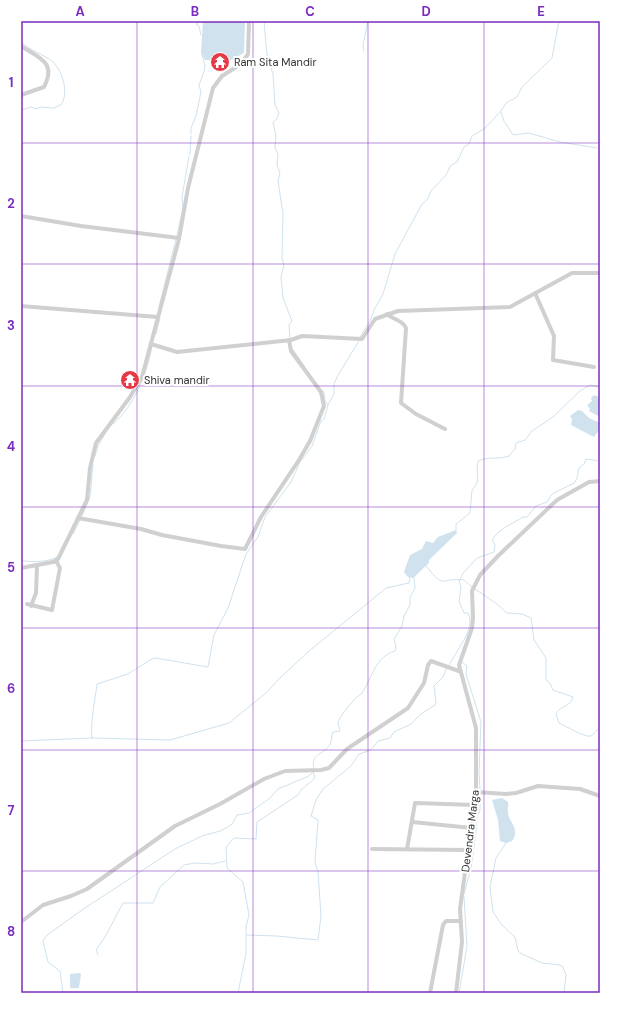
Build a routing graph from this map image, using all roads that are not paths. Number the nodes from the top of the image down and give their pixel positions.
1 (249, 21) edge
2 (21, 46) edge
3 (21, 95) edge
4 (21, 216) edge
5 (179, 238) junction
6 (600, 273) edge
7 (535, 293) junction
8 (21, 306) edge
9 (387, 314) junction
10 (158, 317) junction
11 (289, 340) junction
12 (151, 344) junction
13 (594, 367) dead end
14 (445, 429) dead end
15 (600, 481) edge
16 (78, 518) junction
17 (56, 560) junction
18 (37, 565) junction
19 (21, 568) edge
20 (459, 670) junction
21 (476, 792) junction
22 (600, 796) edge
23 (475, 805) junction
24 (412, 822) junction
25 (472, 828) junction
26 (372, 849) dead end
27 (407, 849) junction
28 (469, 850) junction
29 (461, 921) junction
30 (21, 922) edge
31 (430, 993) edge
32 (456, 993) edge

1 - 5 street
2 - 3 street
4 - 5 street
5 - 10 street
6 - 7 street
7 - 9 street
7 - 13 street
8 - 10 street
9 - 11 street
9 - 14 street
10 - 12 street
11 - 12 street
11 - 16 street
12 - 16 street
15 - 20 street
16 - 17 street
17 - 18 street
17 - 18 street
18 - 19 street
20 - 21 street, Devendra Marga
20 - 30 street
21 - 22 street
21 - 23 street, Devendra Marga
23 - 24 street
23 - 25 street, Devendra Marga
24 - 25 street
24 - 27 street
25 - 28 street, Devendra Marga
26 - 27 street
27 - 28 street
28 - 29 street, Devendra Marga
29 - 31 street
29 - 32 street, Devendra Marga

